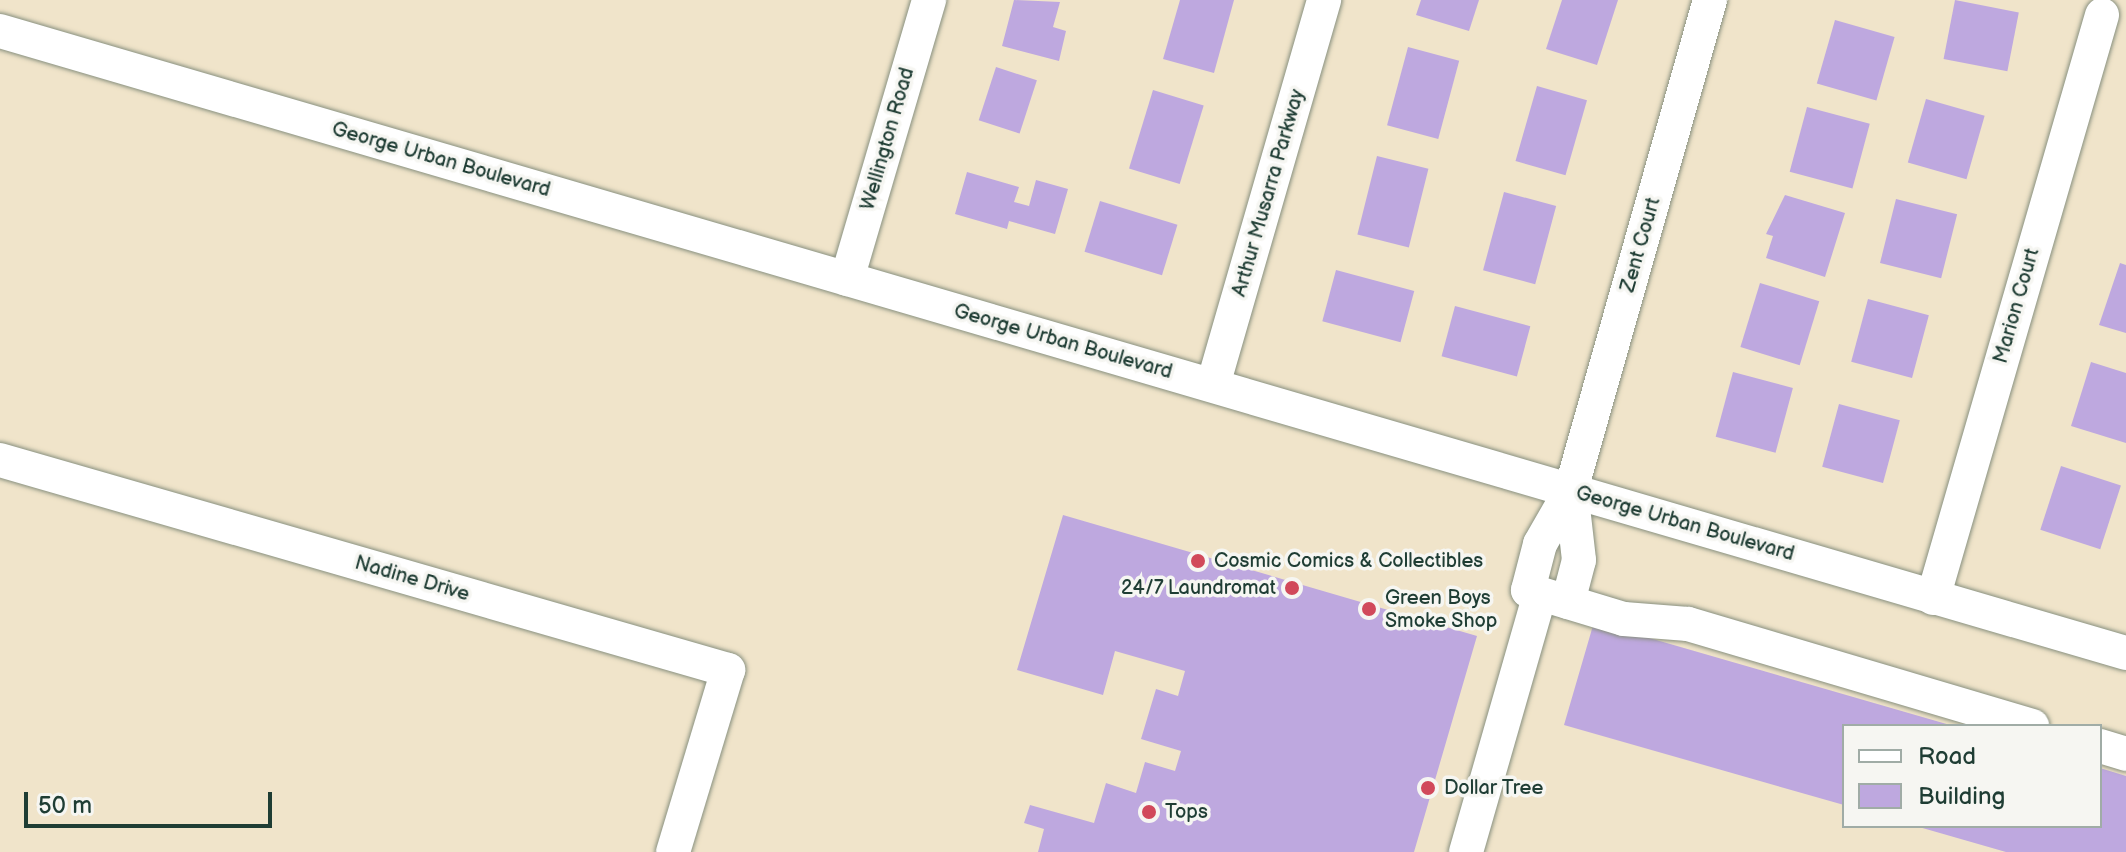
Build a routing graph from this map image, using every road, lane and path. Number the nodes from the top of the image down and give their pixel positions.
1 (929, 0) edge
2 (1324, 0) edge
3 (1710, 0) edge
4 (2102, 15) dead end
5 (0, 31) edge
6 (847, 279) junction
7 (1213, 385) junction
8 (0, 460) edge
9 (1571, 490) junction
10 (1545, 595) junction
11 (1933, 598) junction
12 (2126, 653) edge
13 (2025, 724) edge
14 (2102, 747) edge
15 (2126, 754) edge
16 (673, 852) edge
17 (1466, 852) edge

1 - 6 street, Wellington Road
2 - 7 street, Arthur Musarra Parkway
3 - 9 street, Zent Court
4 - 11 street, Marion Court
5 - 6 street, George Urban Boulevard
6 - 7 street, George Urban Boulevard
7 - 9 street, George Urban Boulevard
8 - 16 street, Nadine Drive
9 - 10 street
9 - 11 street, George Urban Boulevard
10 - 13 street
10 - 17 street
11 - 12 street, George Urban Boulevard
14 - 15 street

